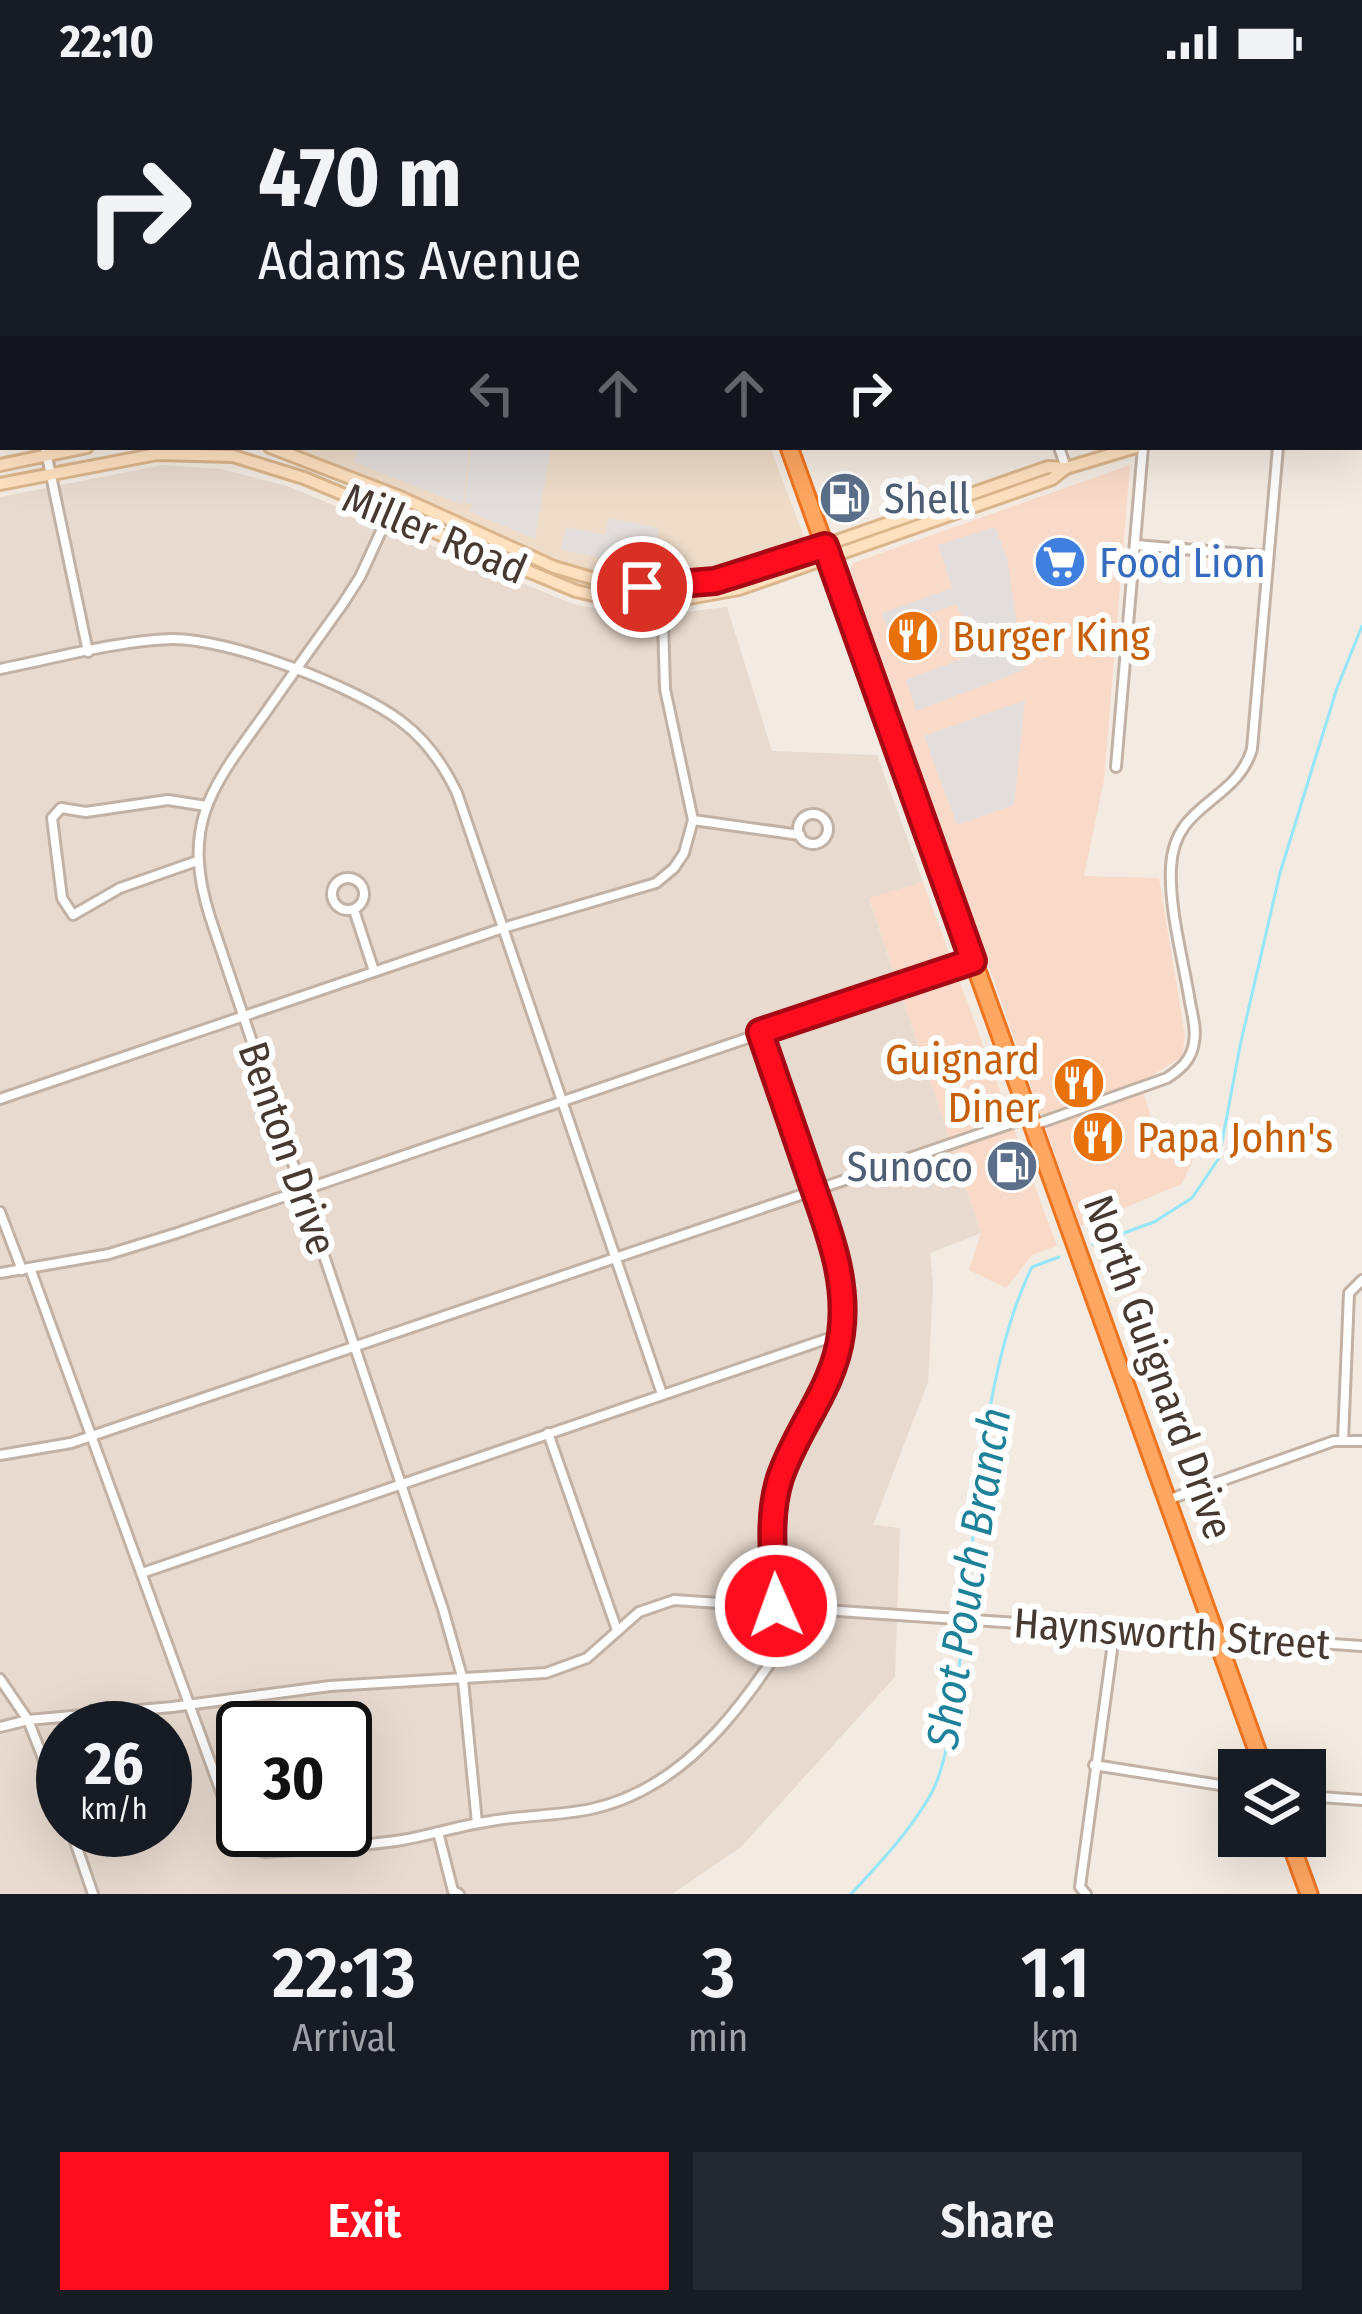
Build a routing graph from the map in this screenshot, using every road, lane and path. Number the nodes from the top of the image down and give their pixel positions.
1 (278, 450) edge
2 (790, 450) edge
3 (1060, 450) edge
4 (1129, 450) edge
5 (1139, 450) edge
6 (1278, 450) edge
7 (46, 451) edge
8 (0, 465) edge
9 (1066, 468) junction
10 (50, 475) junction
11 (0, 484) edge
12 (389, 514) junction
13 (1135, 545) junction
14 (827, 553) junction
15 (1268, 556) junction
16 (662, 588) junction
17 (661, 603) junction
18 (88, 652) junction
19 (0, 668) edge
20 (295, 670) junction
21 (1116, 767) dead end
22 (206, 806) junction
23 (693, 820) junction
24 (800, 835) dead end
25 (196, 861) junction
26 (353, 910) junction
27 (503, 928) junction
28 (973, 961) junction
29 (374, 971) junction
30 (243, 1016) junction
31 (760, 1032) junction
32 (0, 1099) edge
33 (561, 1100) junction
34 (1033, 1121) junction
35 (814, 1189) junction
36 (302, 1190) junction
37 (0, 1212) edge
38 (614, 1256) junction
39 (26, 1269) junction
40 (0, 1273) edge
41 (1362, 1280) edge
42 (841, 1334) junction
43 (354, 1344) junction
44 (662, 1394) junction
45 (548, 1433) junction
46 (92, 1436) junction
47 (1342, 1439) junction
48 (1362, 1441) edge
49 (0, 1454) edge
50 (401, 1483) junction
51 (1168, 1499) junction
52 (142, 1573) junction
53 (776, 1606) junction
54 (805, 1608) junction
55 (1114, 1628) junction
56 (617, 1630) junction
57 (1216, 1635) junction
58 (1362, 1646) edge
59 (0, 1678) edge
60 (464, 1680) junction
61 (190, 1701) edge
62 (192, 1702) edge
63 (192, 1708) edge
64 (36, 1719) edge
65 (28, 1720) junction
66 (0, 1727) edge
67 (36, 1740) edge
68 (1257, 1749) edge
69 (1094, 1765) junction
70 (1218, 1785) edge
71 (1326, 1797) edge
72 (1362, 1800) edge
73 (476, 1823) junction
74 (438, 1832) junction
75 (80, 1857) edge
76 (1296, 1857) edge
77 (454, 1893) edge
78 (93, 1894) edge
79 (1086, 1894) edge
80 (1309, 1894) edge

1 - 16 street, Miller Road
2 - 14 highway, North Guignard Drive
3 - 9 street
4 - 9 street, Miller Road
5 - 13 street
6 - 15 street
7 - 8 street
7 - 10 street
9 - 14 street, Miller Road
10 - 11 street, Miller Road
10 - 12 street, Miller Road
10 - 18 street
12 - 17 street, Miller Road
12 - 20 street, Benton Drive
13 - 15 street
13 - 21 street
14 - 16 street, Miller Road
14 - 17 street, Miller Road
14 - 28 highway, North Guignard Drive
15 - 34 street
16 - 17 street
17 - 23 street
18 - 19 street
18 - 20 street
20 - 22 street, Benton Drive
20 - 27 street
22 - 25 street, Benton Drive
22 - 25 street
23 - 24 street
23 - 27 street
25 - 30 street, Benton Drive
26 - 26 street
26 - 29 street
27 - 29 street
27 - 33 street
28 - 31 street
28 - 34 highway, North Guignard Drive
29 - 30 street
30 - 32 street
30 - 36 street, Benton Drive
31 - 33 street
31 - 35 street
33 - 36 street
33 - 38 street
34 - 35 street
34 - 51 highway, North Guignard Drive
35 - 38 street
35 - 42 street
36 - 39 street
36 - 43 street, Benton Drive
37 - 39 street
38 - 43 street
38 - 44 street
39 - 40 street
39 - 46 street
41 - 47 street
42 - 44 street
42 - 53 street
43 - 46 street
43 - 50 street, Benton Drive
44 - 45 street
45 - 50 street
45 - 56 street
46 - 49 street
46 - 52 street
47 - 48 street
47 - 51 street
50 - 52 street
50 - 60 street, Benton Drive
51 - 57 highway, North Guignard Drive
52 - 61 street
53 - 54 street, Haynsworth Street
53 - 56 street, Haynsworth Street
54 - 55 street, Haynsworth Street
54 - 73 street
55 - 57 street, Haynsworth Street
55 - 69 street
56 - 60 street, Haynsworth Street
57 - 58 street, Haynsworth Street
57 - 68 highway, North Guignard Drive
59 - 65 street
60 - 62 street, Haynsworth Street
60 - 73 street, Benton Drive
63 - 74 street
64 - 65 street, Haynsworth Street
65 - 66 street, Haynsworth Street
65 - 67 street
69 - 70 street
69 - 79 street
71 - 72 street
73 - 74 street
74 - 77 street
75 - 78 street
76 - 80 highway

